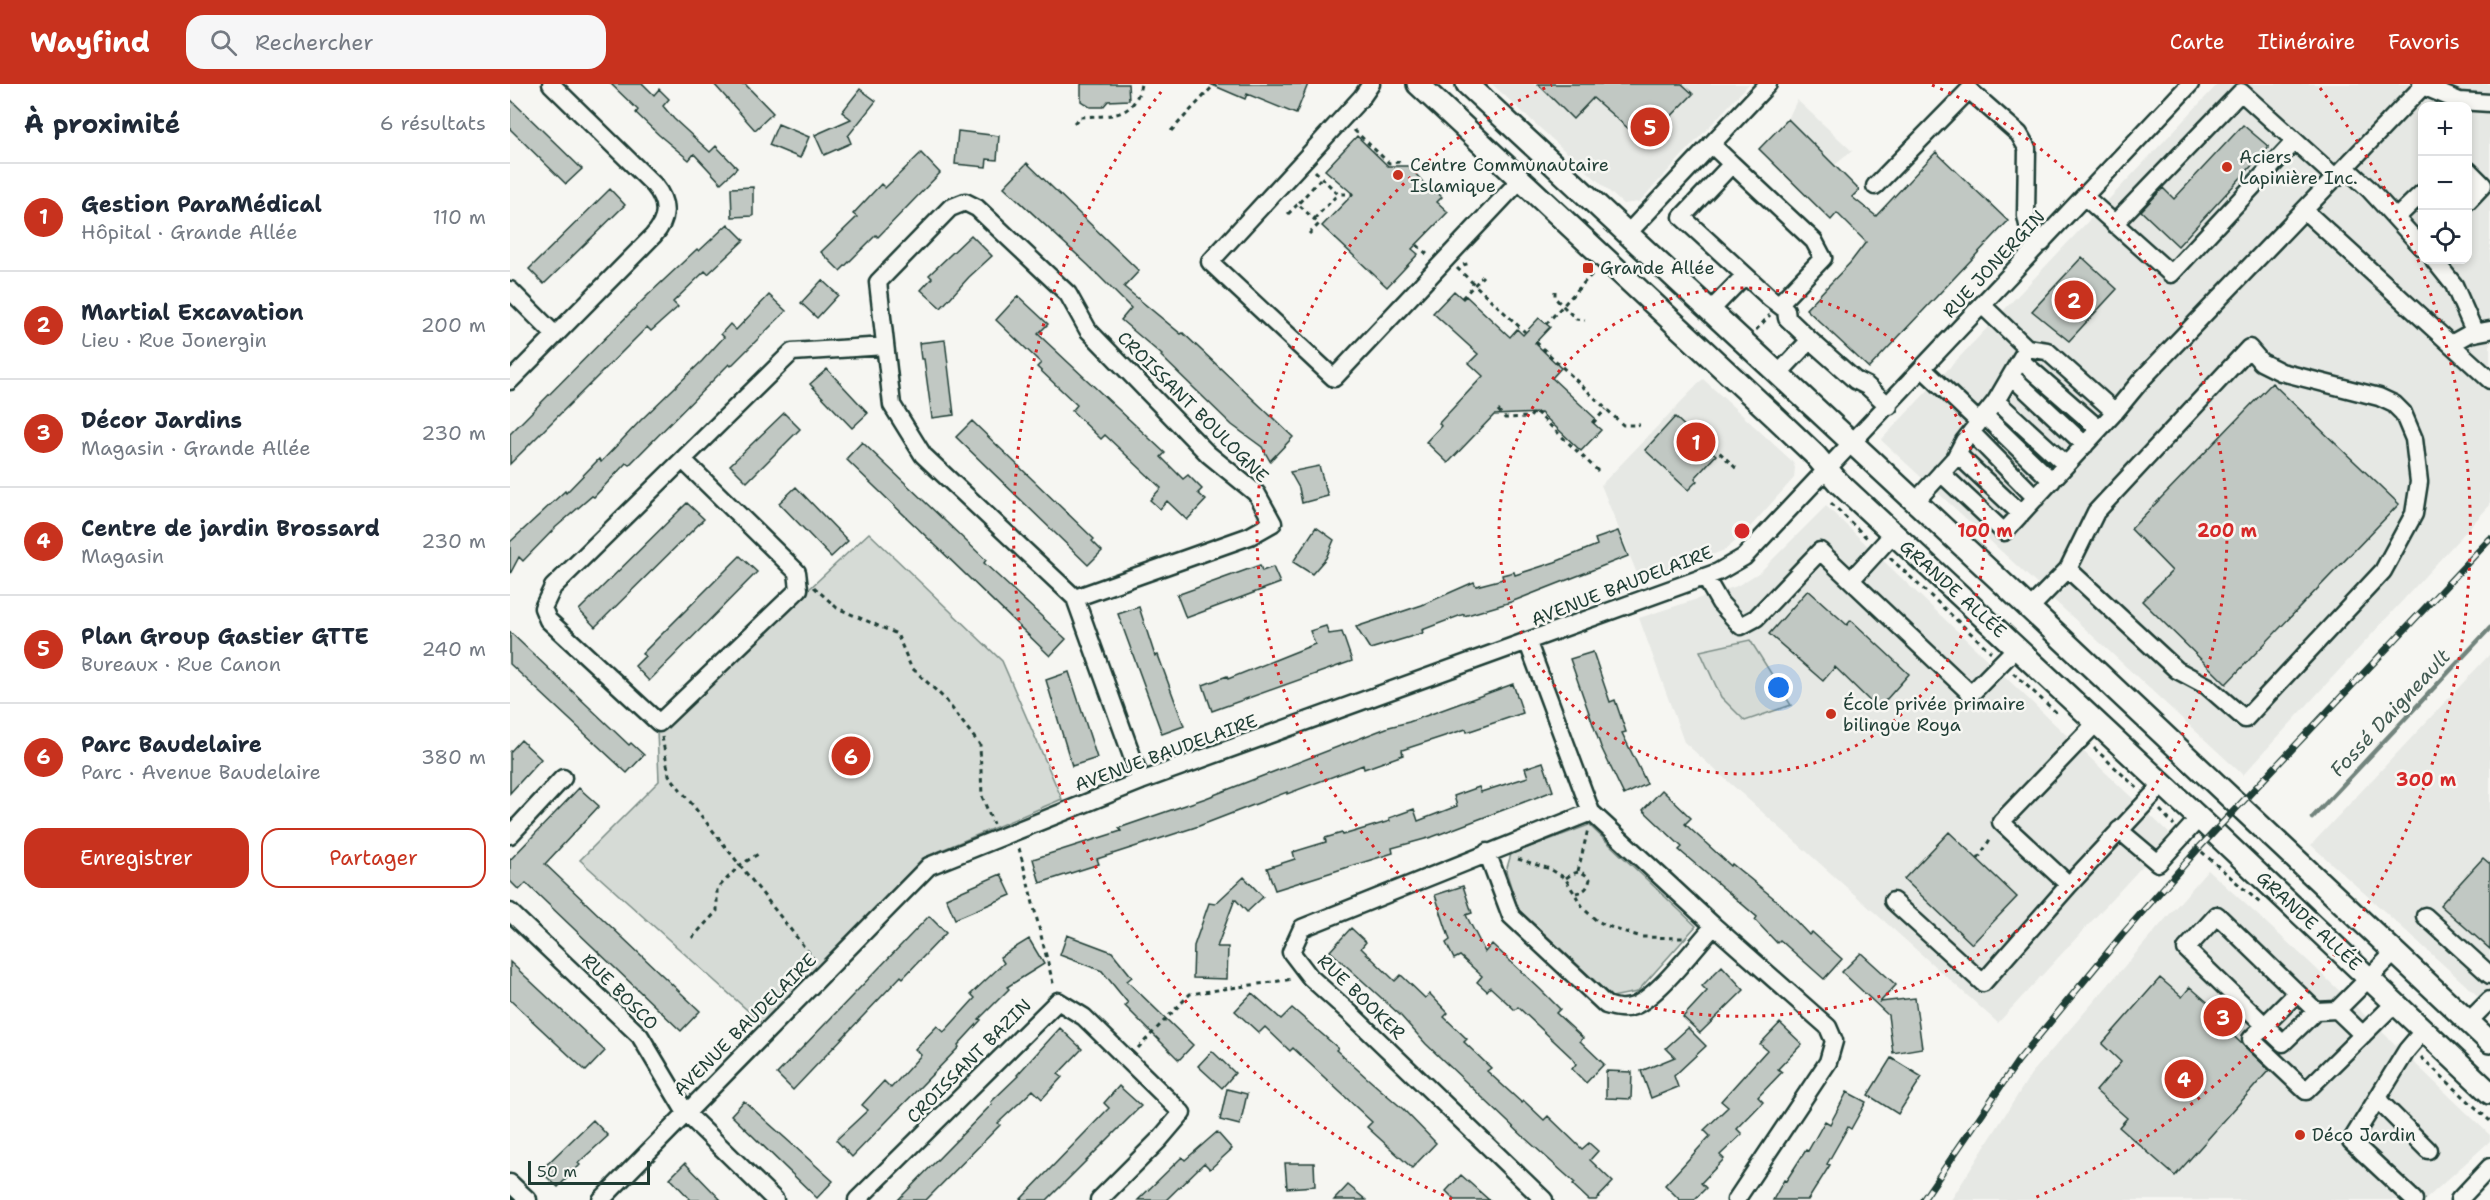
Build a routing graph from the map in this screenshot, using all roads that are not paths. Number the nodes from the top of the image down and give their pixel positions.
1 (1371, 84) edge
2 (1418, 84) edge
3 (1467, 84) edge
4 (1768, 84) edge
5 (2190, 84) edge
6 (553, 85) edge
7 (2422, 85) edge
8 (2490, 103) edge
9 (2295, 141) junction
10 (1711, 144) junction
11 (1732, 164) junction
12 (2341, 173) junction
13 (2472, 174) edge
14 (1521, 179) junction
15 (1875, 186) dead end
16 (2486, 186) edge
17 (2085, 197) junction
18 (2418, 197) edge
19 (2472, 198) edge
20 (2305, 211) junction
21 (2397, 217) junction
22 (2114, 224) junction
23 (1628, 233) junction
24 (2418, 241) edge
25 (2042, 243) junction
26 (2437, 264) edge
27 (1745, 275) junction
28 (510, 290) edge
29 (1779, 304) junction
30 (1983, 306) junction
31 (1710, 311) junction
32 (2483, 331) edge
33 (555, 335) junction
34 (1810, 340) junction
35 (2451, 344) junction
36 (885, 346) junction
37 (2024, 354) junction
38 (1923, 369) junction
39 (1778, 374) junction
40 (2011, 376) junction
41 (510, 381) edge
42 (2490, 381) edge
43 (1996, 401) junction
44 (1889, 406) junction
45 (2115, 412) junction
46 (1978, 423) junction
47 (2099, 429) junction
48 (1853, 444) junction
49 (2085, 445) junction
50 (1957, 454) junction
51 (683, 460) junction
52 (2066, 465) junction
53 (1826, 471) junction
54 (1941, 473) junction
55 (2052, 480) junction
56 (2036, 498) junction
57 (1915, 502) junction
58 (2021, 514) junction
59 (1893, 534) junction
60 (2068, 569) junction
61 (1705, 577) junction
62 (1851, 580) junction
63 (1075, 598) junction
64 (2029, 609) junction
65 (1528, 643) junction
66 (2017, 647) junction
67 (2097, 722) junction
68 (563, 778) dead end
69 (1141, 782) junction
70 (2163, 784) junction
71 (1591, 812) junction
72 (2199, 818) junction
73 (2119, 830) junction
74 (510, 835) edge
75 (1487, 852) junction
76 (2069, 885) junction
77 (1893, 902) dead end
78 (510, 912) edge
79 (2425, 916) dead end
80 (1714, 926) junction
81 (2395, 952) junction
82 (2490, 975) edge
83 (2369, 978) junction
84 (2297, 993) junction
85 (2490, 1000) edge
86 (2395, 1003) junction
87 (2337, 1010) junction
88 (2316, 1011) junction
89 (2468, 1022) junction
90 (2265, 1025) junction
91 (2424, 1030) junction
92 (2363, 1035) junction
93 (2490, 1042) edge
94 (2490, 1093) edge
95 (2377, 1099) junction
96 (686, 1113) junction
97 (2428, 1150) dead end
98 (2490, 1167) edge
99 (510, 1183) edge
100 (528, 1200) edge
101 (601, 1200) edge
102 (775, 1200) edge
103 (857, 1200) edge
104 (1099, 1200) edge
105 (1545, 1200) edge
106 (1736, 1200) edge
107 (2414, 1200) edge
108 (2459, 1200) edge

1 - 14 street
2 - 14 main road, GRANDE ALLÉE
3 - 23 main road, GRANDE ALLÉE
4 - 10 street
5 - 17 street, RUE JONERGIN
6 - 33 street
7 - 8 street
7 - 12 street
9 - 12 street
9 - 22 street
9 - 22 street
10 - 11 street
10 - 23 street
11 - 27 street
11 - 29 street
12 - 20 street
12 - 21 street
13 - 16 street
14 - 53 main road, GRANDE ALLÉE
15 - 25 street
16 - 19 street
17 - 22 street
17 - 25 street, RUE JONERGIN
18 - 21 street
20 - 35 street
20 - 45 street
21 - 24 street
23 - 31 main road, GRANDE ALLÉE
25 - 30 street, RUE JONERGIN
26 - 32 street
27 - 29 street
27 - 31 street
28 - 33 street
29 - 34 street
30 - 37 street
30 - 38 street, RUE JONERGIN
31 - 39 main road, GRANDE ALLÉE
32 - 35 street
33 - 41 street
34 - 39 street
34 - 44 street
35 - 42 street
36 - 51 street
36 - 63 street, CROISSANT BOULOGNE
36 - 63 street, CROISSANT BOULOGNE
37 - 40 street
37 - 45 street
37 - 47 street
38 - 44 street, RUE JONERGIN
38 - 46 street
39 - 48 main road, GRANDE ALLÉE
40 - 43 street
40 - 49 street
43 - 46 street
43 - 52 street
44 - 48 street, RUE JONERGIN
45 - 47 street
46 - 50 street
46 - 55 street
46 - 56 street
47 - 49 street
48 - 53 street, RUE JONERGIN
48 - 57 main road, GRANDE ALLÉE
49 - 52 street
50 - 54 street
50 - 58 street
51 - 51 street
52 - 55 street
53 - 59 main road, GRANDE ALLÉE
53 - 61 street, AVENUE BAUDELAIRE
54 - 57 street
54 - 58 street
55 - 56 street
56 - 58 street
57 - 64 main road, GRANDE ALLÉE
59 - 62 street
59 - 66 main road, GRANDE ALLÉE
60 - 60 street
60 - 64 street
61 - 62 street
61 - 65 street, AVENUE BAUDELAIRE
62 - 66 street
63 - 69 street, CROISSANT BOULOGNE
64 - 81 main road, GRANDE ALLÉE
65 - 69 street, AVENUE BAUDELAIRE
65 - 71 street
66 - 67 main road, GRANDE ALLÉE
67 - 70 main road, GRANDE ALLÉE
67 - 76 street
68 - 74 street
69 - 96 street, AVENUE BAUDELAIRE
70 - 72 main road, GRANDE ALLÉE
70 - 73 street
71 - 75 street, RUE BOOKER
71 - 80 street
72 - 73 street
72 - 83 main road, GRANDE ALLÉE
73 - 76 street
75 - 80 street
75 - 105 street, RUE BOOKER
76 - 77 street
78 - 96 street, RUE BOSCO
79 - 82 street
80 - 106 street
81 - 83 street
81 - 89 main road, GRANDE ALLÉE
83 - 86 main road, GRANDE ALLÉE
83 - 87 street
84 - 88 street
84 - 90 street
84 - 90 street
85 - 89 street
86 - 91 main road, GRANDE ALLÉE
86 - 92 street
87 - 88 street
87 - 92 street
88 - 90 street
89 - 93 main road, GRANDE ALLÉE
90 - 92 street
91 - 94 main road, GRANDE ALLÉE
91 - 95 street
95 - 97 street
95 - 107 street
96 - 101 street, AVENUE BAUDELAIRE
96 - 102 street
98 - 108 street
99 - 100 street
103 - 104 street, CROISSANT BAZIN

